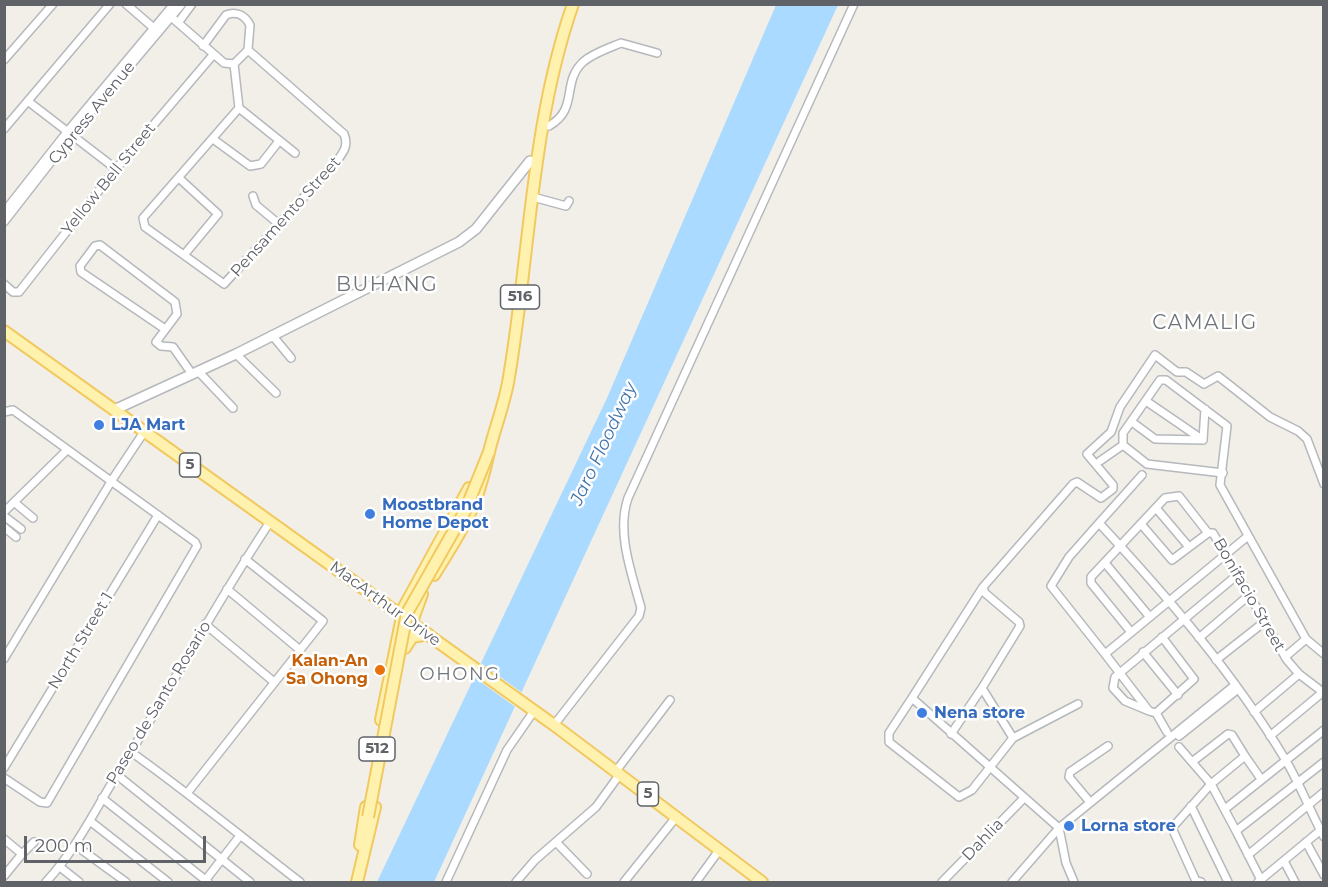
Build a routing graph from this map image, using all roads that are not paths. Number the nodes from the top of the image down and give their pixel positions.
1 (52, 4) edge
2 (110, 4) edge
3 (126, 4) edge
4 (174, 4) edge
5 (182, 4) edge
6 (192, 4) edge
7 (573, 4) edge
8 (854, 4) edge
9 (169, 15) junction
10 (178, 23) junction
11 (156, 30) junction
12 (203, 46) junction
13 (248, 50) junction
14 (657, 53) dead end
15 (213, 55) junction
16 (4, 60) edge
17 (234, 64) junction
18 (28, 102) junction
19 (239, 108) junction
20 (549, 126) joint
21 (4, 129) edge
22 (69, 134) junction
23 (213, 139) junction
24 (540, 139) junction
25 (279, 141) junction
26 (295, 153) dead end
27 (530, 161) joint
28 (116, 169) junction
29 (180, 179) junction
30 (253, 196) dead end
31 (533, 197) junction
32 (569, 201) dead end
33 (4, 212) edge
34 (4, 222) edge
35 (280, 225) junction
36 (184, 255) junction
37 (4, 284) edge
38 (165, 329) junction
39 (4, 331) edge
40 (272, 335) junction
41 (236, 354) junction
42 (291, 358) dead end
43 (195, 373) junction
44 (276, 393) dead end
45 (1146, 401) junction
46 (233, 408) dead end
47 (114, 410) junction
48 (1205, 410) junction
49 (4, 412) edge
50 (1132, 422) junction
51 (144, 432) junction
52 (1203, 440) junction
53 (1123, 445) junction
54 (67, 450) junction
55 (489, 452) junction
56 (1100, 461) dead end
57 (1223, 473) junction
58 (1142, 476) dead end
59 (112, 480) junction
60 (1323, 484) edge
61 (14, 502) junction
62 (1156, 508) junction
63 (4, 512) edge
64 (158, 515) junction
65 (4, 516) edge
66 (33, 518) dead end
67 (270, 522) junction
68 (1099, 523) junction
69 (1140, 524) junction
70 (4, 527) edge
71 (21, 529) dead end
72 (1208, 533) junction
73 (1248, 536) junction
74 (16, 537) dead end
75 (1120, 546) junction
76 (1189, 547) junction
77 (1225, 553) junction
78 (245, 559) junction
79 (1105, 562) junction
80 (1236, 576) junction
81 (982, 587) junction
82 (227, 590) junction
83 (410, 592) junction
84 (1248, 596) junction
85 (1168, 601) junction
86 (418, 603) junction
87 (387, 604) junction
88 (401, 615) junction
89 (1149, 616) junction
90 (1184, 620) junction
91 (412, 623) junction
92 (1263, 623) junction
93 (205, 624) junction
94 (1131, 632) junction
95 (426, 633) junction
96 (397, 634) junction
97 (1162, 638) junction
98 (1199, 639) junction
99 (1306, 639) junction
100 (405, 648) junction
101 (300, 650) junction
102 (1143, 652) junction
103 (1105, 654) junction
104 (1323, 654) edge
105 (1285, 657) junction
106 (4, 659) edge
107 (1216, 660) junction
108 (1120, 673) junction
109 (1299, 674) junction
110 (274, 682) junction
111 (1236, 687) junction
112 (982, 688) junction
113 (1323, 693) edge
114 (1178, 695) junction
115 (912, 698) junction
116 (670, 700) dead end
117 (1078, 704) dead end
118 (533, 710) junction
119 (1153, 712) junction
120 (1254, 712) junction
121 (554, 725) junction
122 (1323, 730) edge
123 (1167, 732) dead end
124 (951, 734) junction
125 (1270, 736) junction
126 (1013, 738) junction
127 (1108, 746) dead end
128 (1179, 747) dead end
129 (131, 752) junction
130 (1245, 756) junction
131 (1286, 761) junction
132 (1192, 762) junction
133 (1323, 762) edge
134 (4, 768) edge
135 (990, 768) junction
136 (618, 772) junction
137 (117, 775) junction
138 (4, 778) edge
139 (1261, 779) junction
140 (1298, 783) junction
141 (1211, 784) junction
142 (188, 792) junction
143 (1323, 792) edge
144 (102, 798) junction
145 (1024, 798) junction
146 (1089, 801) junction
147 (1191, 806) junction
148 (1308, 806) junction
149 (1225, 810) junction
150 (677, 816) junction
151 (90, 821) junction
152 (1059, 828) junction
153 (366, 831) junction
154 (1236, 831) junction
155 (1322, 831) edge
156 (240, 837) junction
157 (4, 839) edge
158 (34, 842) dead end
159 (556, 842) junction
160 (1306, 842) junction
161 (75, 845) junction
162 (720, 849) junction
163 (22, 854) junction
164 (1248, 855) junction
165 (222, 861) junction
166 (1284, 861) junction
167 (60, 867) junction
168 (587, 874) dead end
169 (1323, 875) edge
170 (4, 876) edge
171 (759, 881) edge
172 (46, 882) edge
173 (79, 882) edge
174 (126, 882) edge
175 (168, 882) edge
176 (206, 882) edge
177 (250, 882) edge
178 (300, 882) edge
179 (350, 882) edge
180 (357, 882) edge
181 (446, 882) edge
182 (516, 882) edge
183 (624, 882) edge
184 (696, 882) edge
185 (942, 882) edge
186 (1011, 882) edge
187 (1074, 882) edge
188 (1201, 882) edge
189 (1228, 882) edge
190 (1260, 882) edge
191 (1295, 882) edge

1 - 16 street
2 - 18 street
3 - 11 street
4 - 9 street, Cypress Avenue
5 - 9 street, Cypress Avenue
6 - 10 street
7 - 24 main road, 516
8 - 121 street
9 - 10 street
9 - 11 street, Cypress Avenue
10 - 12 street
11 - 22 street, Cypress Avenue
12 - 13 street
12 - 15 street
13 - 17 street
13 - 35 street, Pensamento Street
14 - 20 street
15 - 17 street
15 - 28 street, Yellow Bell Street
17 - 19 street
18 - 21 street
18 - 22 street
19 - 23 street
19 - 25 street
20 - 24 main road
22 - 28 street
22 - 33 street, Cypress Avenue
22 - 34 street, Cypress Avenue
23 - 25 street
23 - 29 street
24 - 27 main road
24 - 31 main road, 516
25 - 26 street
27 - 40 street
28 - 37 street, Yellow Bell Street
29 - 36 street
29 - 36 street
30 - 35 street
31 - 32 street
31 - 55 main road, 516
35 - 36 street, Pensamento Street
38 - 38 street
38 - 43 street
39 - 47 main road, MacArthur Drive / 5
40 - 41 street
40 - 42 street
41 - 43 street
41 - 44 street
43 - 46 street
43 - 47 street
45 - 48 street
45 - 50 street
45 - 52 street
47 - 51 main road, MacArthur Drive / 5
48 - 52 street
48 - 57 street
49 - 54 street
50 - 52 street
50 - 53 street
51 - 59 street
51 - 67 main road, MacArthur Drive / 5
53 - 56 street
53 - 57 street
54 - 59 street
54 - 61 street
55 - 83 main road, 516
55 - 86 main road, 516
55 - 153 main road, 512, bridge
57 - 73 street
58 - 68 street
59 - 64 street
59 - 106 street
60 - 81 street
61 - 63 street
61 - 66 street
62 - 69 street
62 - 72 street, Bonifacio Street
62 - 76 street
64 - 134 street, North Street 1
64 - 138 street
65 - 71 street
67 - 78 street, Paseo de Santo Rosario
67 - 87 main road, MacArthur Drive / 5
68 - 75 street
68 - 103 street
69 - 75 street
69 - 76 street
70 - 74 street
72 - 76 street
72 - 77 street, Bonifacio Street
73 - 77 street
73 - 99 street
75 - 79 street
75 - 85 street
77 - 80 street, Bonifacio Street
77 - 85 street
78 - 82 street, Paseo de Santo Rosario
78 - 101 street
79 - 89 street
79 - 94 street
80 - 84 street, Bonifacio Street
80 - 90 street
81 - 112 street
81 - 115 street
82 - 93 street, Paseo de Santo Rosario
82 - 101 street
83 - 87 main road
83 - 88 main road, 516
84 - 92 street, Bonifacio Street
84 - 98 street
85 - 89 street
85 - 90 street
86 - 91 main road, 516
86 - 95 main road
87 - 88 main road, MacArthur Drive / 5
87 - 96 main road
88 - 91 main road, MacArthur Drive / 5
88 - 96 main road, 512
89 - 94 street
90 - 97 street
90 - 98 street
91 - 95 main road, MacArthur Drive / 5
91 - 100 main road, 512
92 - 105 street, Bonifacio Street
92 - 107 street
93 - 110 street
93 - 129 street, Paseo de Santo Rosario
94 - 103 street
95 - 100 main road
95 - 118 main road, MacArthur Drive / 5
96 - 153 main road, 512
97 - 102 street
97 - 114 street
98 - 107 street
99 - 104 street
99 - 105 street
100 - 153 main road, 512
101 - 110 street
102 - 108 street
102 - 114 street
103 - 108 street
105 - 109 street, Bonifacio Street
107 - 111 street
108 - 119 street
108 - 119 street
109 - 113 street, Bonifacio Street
109 - 120 street
110 - 142 street
111 - 120 street
111 - 146 street
112 - 124 street
112 - 126 street
113 - 125 street
114 - 119 street
115 - 124 street
115 - 135 street
116 - 136 street
117 - 126 street
118 - 121 main road, MacArthur Drive / 5
118 - 181 street
119 - 123 street
120 - 125 street
121 - 136 main road, MacArthur Drive / 5
122 - 131 street
124 - 135 street
125 - 131 street
126 - 135 street
127 - 146 street
128 - 132 street
129 - 137 street, Paseo de Santo Rosario
129 - 142 street
130 - 132 street
130 - 139 street
130 - 141 street
131 - 139 street
131 - 140 street
132 - 141 street
133 - 140 street
135 - 145 street
136 - 150 main road, MacArthur Drive / 5
136 - 159 street
137 - 144 street, Paseo de Santo Rosario
137 - 165 street
139 - 149 street
140 - 148 street
140 - 154 street
141 - 147 street
141 - 149 street
142 - 156 street
143 - 148 street
144 - 151 street, Paseo de Santo Rosario
144 - 176 street
145 - 152 street
145 - 185 street, Dahlia
146 - 152 street
147 - 188 street
147 - 189 street
148 - 155 street
148 - 164 street
149 - 154 street
150 - 162 main road, MacArthur Drive / 5
150 - 183 street
151 - 161 street, Paseo de Santo Rosario
151 - 175 street
152 - 186 street
152 - 187 street
153 - 179 main road, 512
153 - 180 main road, 512
154 - 164 street
155 - 160 street
156 - 165 street
156 - 178 street
157 - 163 street
158 - 163 street
159 - 168 street
159 - 182 street
160 - 166 street
160 - 169 street
161 - 167 street, Paseo de Santo Rosario
161 - 174 street
162 - 171 main road, MacArthur Drive / 5
162 - 184 street
163 - 170 street
164 - 190 street
165 - 176 street
165 - 177 street
166 - 190 street
166 - 191 street
167 - 172 street, Paseo de Santo Rosario
167 - 173 street

